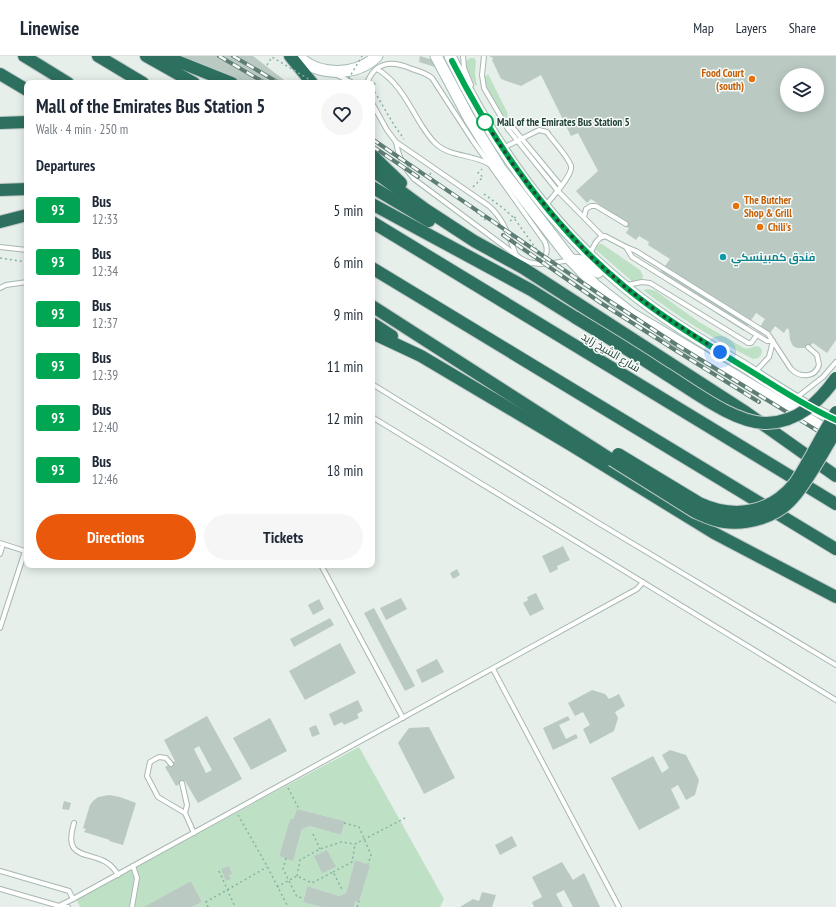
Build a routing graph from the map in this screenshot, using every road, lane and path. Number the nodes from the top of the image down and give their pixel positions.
1 (24, 56) edge
2 (98, 56) edge
3 (146, 56) edge
4 (164, 56) edge
5 (290, 56) edge
6 (298, 56) edge
7 (362, 56) edge
8 (377, 56) edge
9 (436, 56) edge
10 (450, 56) edge
11 (463, 56) edge
12 (484, 56) edge
13 (267, 65) dead end
14 (377, 69) junction
15 (324, 71) junction
16 (0, 74) edge
17 (63, 80) edge
18 (138, 80) edge
19 (189, 80) edge
20 (224, 80) edge
21 (309, 80) edge
22 (311, 80) edge
23 (348, 80) edge
24 (348, 80) edge
25 (369, 80) edge
26 (24, 88) edge
27 (375, 92) edge
28 (472, 98) junction
29 (375, 108) edge
30 (0, 122) edge
31 (24, 122) edge
32 (405, 140) dead end
33 (519, 140) junction
34 (396, 142) junction
35 (502, 149) junction
36 (375, 158) edge
37 (490, 165) junction
38 (434, 169) junction
39 (482, 169) dead end
40 (375, 172) edge
41 (468, 184) dead end
42 (561, 186) junction
43 (24, 189) edge
44 (375, 189) edge
45 (0, 190) edge
46 (557, 190) junction
47 (483, 193) dead end
48 (375, 206) edge
49 (545, 206) junction
50 (24, 216) edge
51 (584, 217) junction
52 (515, 218) junction
53 (0, 222) edge
54 (488, 222) dead end
55 (508, 222) dead end
56 (375, 224) edge
57 (626, 224) dead end
58 (603, 237) junction
59 (474, 241) junction
60 (0, 247) edge
61 (626, 247) junction
62 (24, 250) edge
63 (539, 251) dead end
64 (516, 255) junction
65 (589, 255) junction
66 (0, 258) edge
67 (571, 260) junction
68 (24, 262) edge
69 (539, 264) junction
70 (375, 270) edge
71 (24, 282) edge
72 (624, 286) junction
73 (0, 288) edge
74 (531, 290) junction
75 (375, 308) edge
76 (659, 313) junction
77 (375, 314) edge
78 (375, 325) edge
79 (375, 334) edge
80 (757, 336) junction
81 (773, 342) junction
82 (433, 345) junction
83 (808, 347) dead end
84 (421, 356) junction
85 (836, 362) edge
86 (754, 373) junction
87 (836, 378) edge
88 (375, 386) edge
89 (796, 398) junction
90 (836, 412) edge
91 (375, 419) edge
92 (836, 420) edge
93 (836, 431) edge
94 (836, 435) edge
95 (615, 457) junction
96 (836, 476) edge
97 (836, 504) edge
98 (2, 543) edge
99 (836, 549) edge
100 (0, 554) edge
101 (323, 568) edge
102 (643, 582) junction
103 (836, 596) edge
104 (0, 628) edge
105 (836, 665) edge
106 (493, 669) junction
107 (836, 700) edge
108 (403, 718) junction
109 (171, 764) dead end
110 (286, 782) junction
111 (182, 783) dead end
112 (299, 809) dead end
113 (235, 810) junction
114 (185, 813) junction
115 (404, 818) dead end
116 (74, 822) dead end
117 (344, 823) dead end
118 (194, 833) junction
119 (313, 834) dead end
120 (365, 839) junction
121 (355, 844) junction
122 (320, 849) junction
123 (286, 858) dead end
124 (368, 864) dead end
125 (133, 866) junction
126 (267, 866) junction
127 (0, 870) edge
128 (219, 871) dead end
129 (333, 872) junction
130 (118, 875) junction
131 (297, 876) junction
132 (289, 881) junction
133 (277, 887) junction
134 (0, 889) edge
135 (227, 889) junction
136 (343, 892) dead end
137 (304, 898) dead end
138 (73, 899) junction
139 (358, 901) dead end
140 (60, 906) edge
141 (68, 907) edge
142 (132, 907) edge
143 (208, 907) edge
144 (235, 907) edge
145 (288, 907) edge
146 (357, 907) edge
147 (619, 907) edge

1 - 17 highway
2 - 18 highway
3 - 19 highway
4 - 20 highway
5 - 22 highway
6 - 15 street
7 - 24 path, bridge
8 - 15 street
9 - 67 street
10 - 28 street
11 - 28 lane
12 - 33 lane
13 - 21 path, bridge
14 - 25 lane
14 - 37 lane
14 - 37 lane
15 - 23 lane
16 - 26 highway
27 - 32 path
28 - 35 street
29 - 34 lane
30 - 31 highway
33 - 35 lane
33 - 42 lane
33 - 42 lane
33 - 46 lane
34 - 38 lane
34 - 64 lane
35 - 49 street
36 - 59 highway
37 - 69 lane
38 - 54 path
38 - 64 lane
39 - 41 path
40 - 59 highway
42 - 46 lane
43 - 45 highway
44 - 74 highway
46 - 49 lane
46 - 51 lane
47 - 52 path
48 - 74 highway
49 - 65 street
50 - 53 highway
51 - 57 lane
51 - 58 lane
52 - 55 path
52 - 63 path
56 - 97 highway, شارع الشيخ زايد
58 - 61 lane
58 - 65 lane
59 - 96 highway
60 - 62 lane
61 - 80 lane
61 - 81 lane
64 - 69 lane
65 - 72 street
66 - 68 path
67 - 69 lane
67 - 76 street
67 - 94 street
70 - 99 highway
71 - 73 lane
72 - 76 street
72 - 80 lane
74 - 87 highway, bridge
75 - 82 highway
76 - 86 street
77 - 82 highway
78 - 84 highway
79 - 84 highway
80 - 81 lane
81 - 83 lane
81 - 86 lane
82 - 95 highway
84 - 103 highway
85 - 89 lane
86 - 89 street
88 - 105 lane
89 - 92 street
90 - 95 highway, bridge
91 - 102 lane
93 - 95 highway, bridge
98 - 100 lane
98 - 104 lane
101 - 108 lane
102 - 106 lane
102 - 107 lane
106 - 108 lane
106 - 147 lane
108 - 110 lane
109 - 114 lane
110 - 112 path
110 - 113 lane
111 - 114 lane
113 - 118 lane
113 - 126 path
114 - 118 lane
115 - 120 path
116 - 130 lane
117 - 120 path
118 - 125 lane
119 - 122 path
120 - 121 path
120 - 124 path
121 - 122 path
121 - 129 path
122 - 131 path
123 - 132 path
125 - 130 lane
125 - 142 lane
126 - 133 path
126 - 135 path
127 - 138 lane
128 - 135 path
129 - 131 path
129 - 136 path
130 - 138 lane
131 - 132 path
132 - 133 path
132 - 137 path
133 - 145 path
134 - 140 lane
135 - 143 path
135 - 144 path
138 - 140 lane
139 - 146 path
140 - 141 lane

